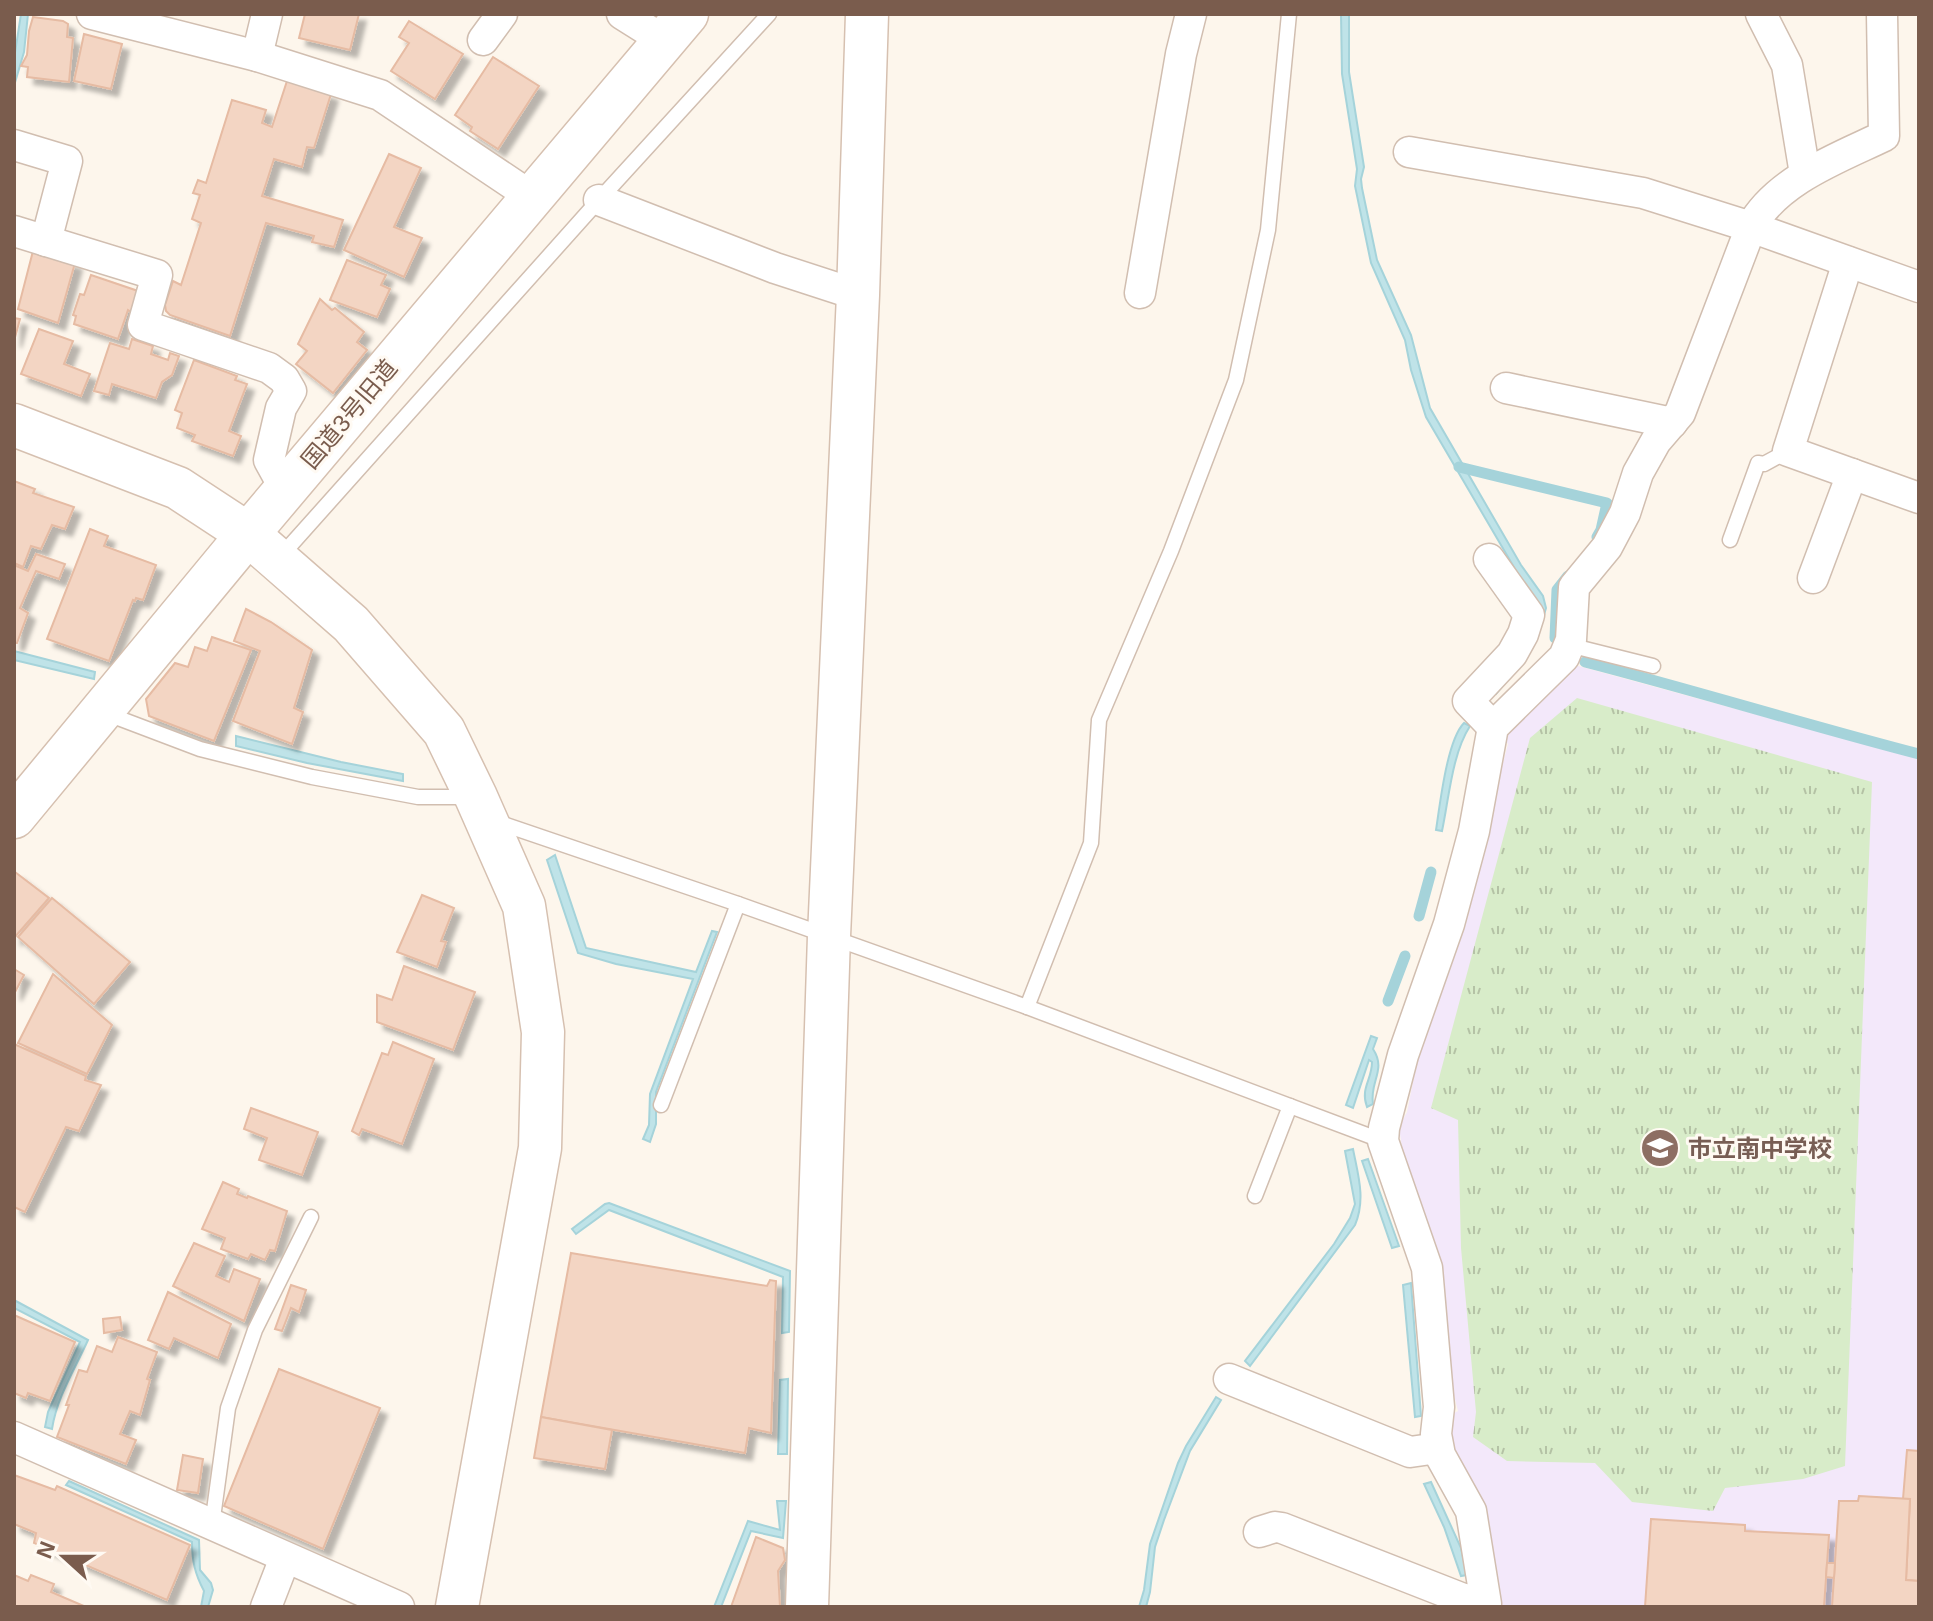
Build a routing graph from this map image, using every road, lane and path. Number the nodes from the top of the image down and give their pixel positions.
1 (92, 14) edge
2 (267, 14) edge
3 (502, 14) edge
4 (622, 14) edge
5 (769, 14) edge
6 (867, 14) edge
7 (1191, 14) edge
8 (1289, 14) edge
9 (1761, 14) edge
10 (1882, 14) edge
11 (676, 27) edge
12 (483, 40) dead end
13 (257, 56) junction
14 (14, 145) edge
15 (1409, 152) dead end
16 (1805, 174) junction
17 (532, 197) junction
18 (599, 200) junction
19 (1751, 227) junction
20 (14, 231) edge
21 (46, 241) junction
22 (1848, 262) junction
23 (1919, 287) edge
24 (1140, 293) dead end
25 (858, 295) junction
26 (1506, 388) dead end
27 (1672, 423) junction
28 (14, 425) edge
29 (1788, 451) junction
30 (1852, 474) junction
31 (285, 489) junction
32 (1919, 498) edge
33 (1730, 540) dead end
34 (262, 547) junction
35 (1489, 559) dead end
36 (1813, 578) dead end
37 (1569, 645) junction
38 (1653, 666) dead end
39 (99, 711) junction
40 (1493, 727) junction
41 (481, 808) junction
42 (14, 817) edge
43 (738, 904) junction
44 (829, 936) junction
45 (1027, 1007) junction
46 (661, 1105) dead end
47 (1290, 1106) junction
48 (1383, 1141) junction
49 (1255, 1196) dead end
50 (311, 1217) dead end
51 (1229, 1379) dead end
52 (14, 1437) edge
53 (1438, 1448) junction
54 (212, 1526) junction
55 (1259, 1532) dead end
56 (285, 1558) junction
57 (1486, 1606) edge
58 (266, 1607) edge
59 (399, 1607) edge
60 (457, 1607) edge
61 (807, 1607) edge

1 - 13 street
2 - 13 street
3 - 12 street
4 - 11 street
5 - 18 lane
6 - 25 street
7 - 24 street
8 - 45 lane
9 - 16 street
10 - 16 street
11 - 17 street, 国道3号旧道
13 - 17 street
14 - 21 street
15 - 19 street
16 - 19 street
17 - 31 street, 国道3号旧道
18 - 25 street
18 - 34 lane
19 - 22 street
19 - 27 street
20 - 21 street
21 - 31 street
22 - 23 street
22 - 29 street
25 - 44 street
26 - 27 street
27 - 37 street
28 - 34 street
29 - 30 street
29 - 33 lane
30 - 32 street
30 - 36 street
31 - 34 street, 国道3号旧道
34 - 39 street, 国道3号旧道
34 - 41 street
35 - 40 street
37 - 38 lane
37 - 40 street
39 - 41 lane
39 - 42 street, 国道3号旧道
40 - 48 street
41 - 43 lane
41 - 60 street
43 - 44 lane
43 - 46 lane
44 - 45 lane
44 - 61 street
45 - 47 lane
47 - 48 lane
47 - 49 lane
48 - 53 street
50 - 54 lane
51 - 53 street
52 - 54 street
53 - 57 street
54 - 56 street
55 - 57 street
56 - 58 street
56 - 59 street

